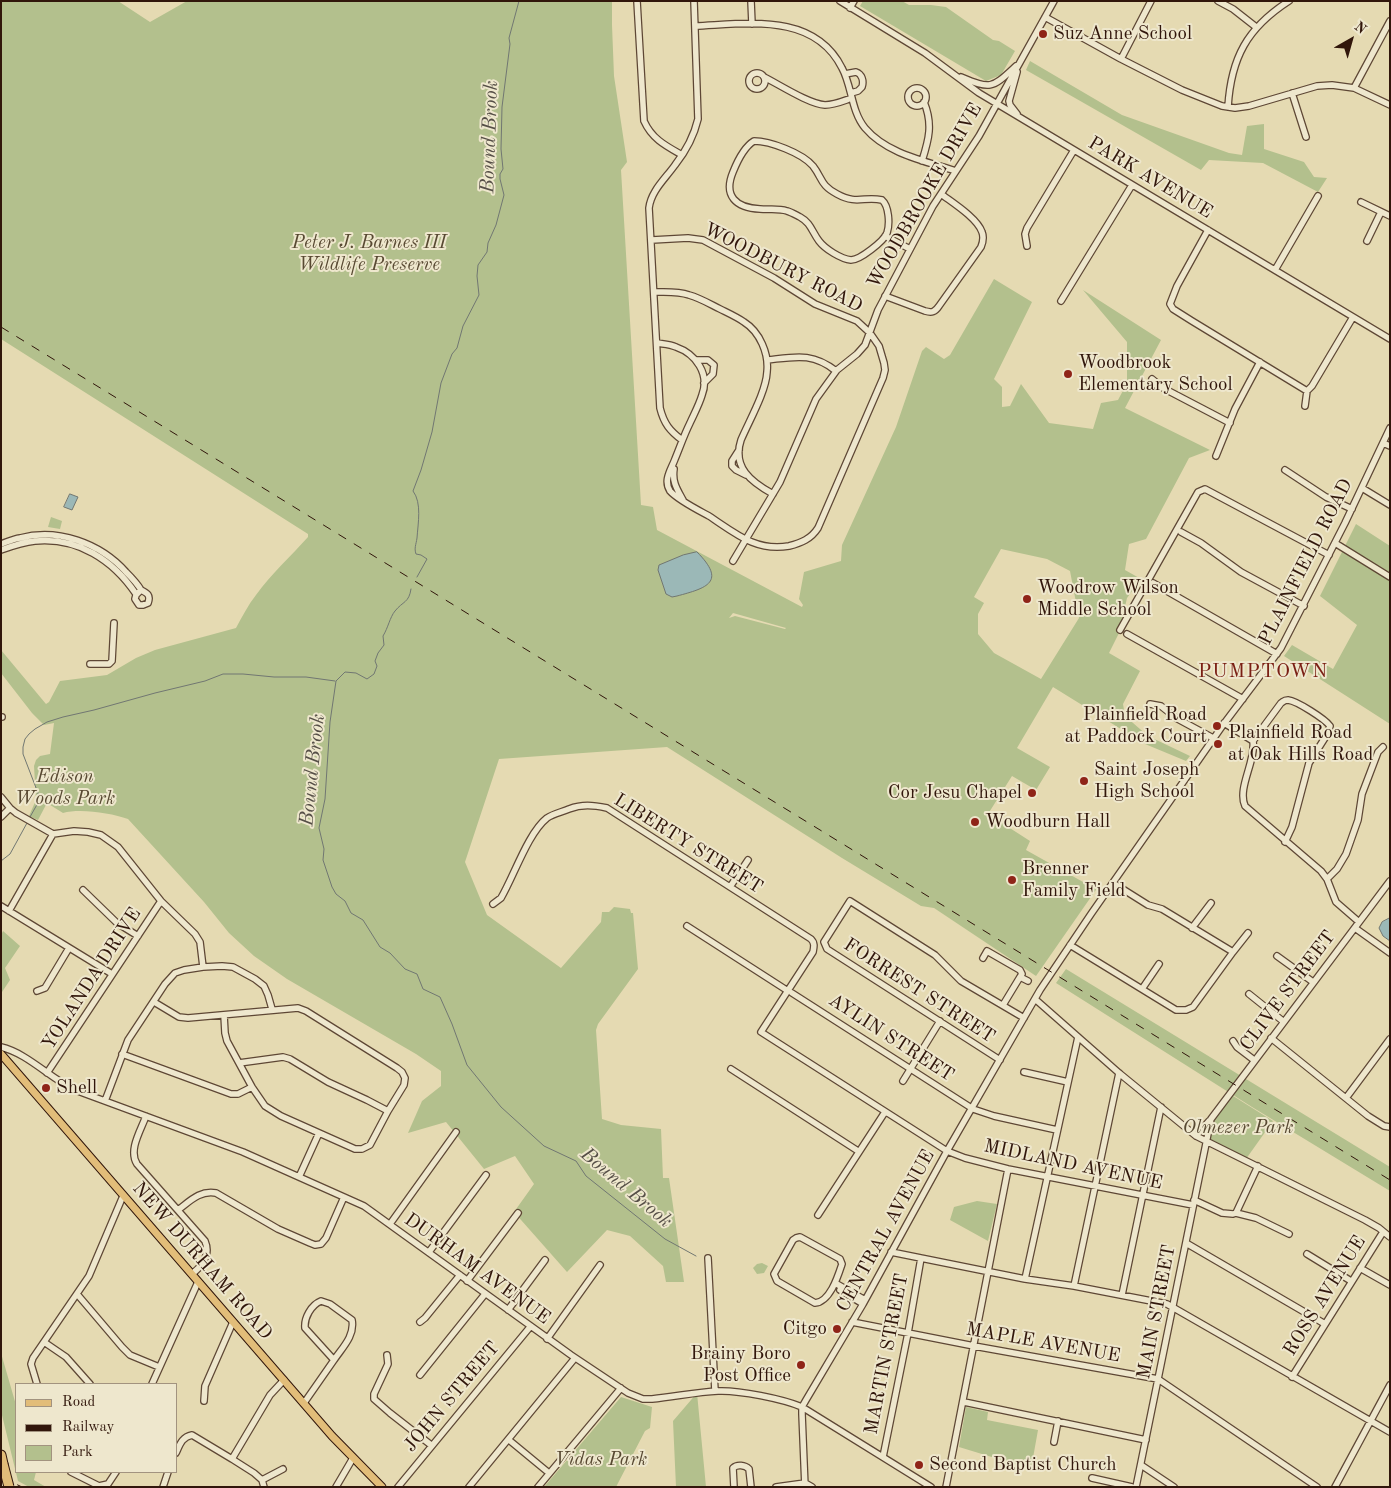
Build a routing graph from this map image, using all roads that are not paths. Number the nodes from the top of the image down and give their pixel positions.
1 (637, 1) edge
2 (694, 1) edge
3 (751, 1) edge
4 (840, 1) edge
5 (854, 1) edge
6 (1054, 1) edge
7 (1151, 1) edge
8 (1218, 1) edge
9 (1289, 1) edge
10 (850, 8) junction
11 (1045, 17) junction
12 (1390, 21) edge
13 (752, 24) junction
14 (695, 26) junction
15 (1256, 27) junction
16 (1121, 59) junction
17 (1021, 61) junction
18 (953, 73) junction
19 (845, 74) junction
20 (764, 78) dead end
21 (1354, 88) junction
22 (1292, 94) junction
23 (851, 96) junction
24 (924, 102) dead end
25 (996, 103) junction
26 (1390, 105) edge
27 (1228, 107) junction
28 (1020, 117) junction
29 (1306, 138) dead end
30 (1074, 150) junction
31 (682, 155) junction
32 (922, 161) junction
33 (956, 171) junction
34 (1132, 185) junction
35 (941, 194) junction
36 (1318, 196) dead end
37 (1361, 202) dead end
38 (1381, 212) junction
39 (1390, 216) edge
40 (1208, 230) junction
41 (885, 236) junction
42 (652, 240) junction
43 (1367, 241) dead end
44 (1027, 246) dead end
45 (910, 249) junction
46 (1275, 270) junction
47 (654, 292) junction
48 (885, 296) junction
49 (1061, 301) dead end
50 (1353, 317) junction
51 (870, 333) junction
52 (1390, 338) edge
53 (657, 343) junction
54 (696, 360) junction
55 (767, 360) junction
56 (1260, 362) junction
57 (836, 371) junction
58 (1152, 379) dead end
59 (704, 383) junction
60 (1307, 391) junction
61 (1306, 406) dead end
62 (1230, 423) junction
63 (1390, 428) edge
64 (682, 440) junction
65 (1383, 443) junction
66 (1390, 446) edge
67 (1216, 456) dead end
68 (1285, 470) dead end
69 (1362, 488) junction
70 (773, 494) junction
71 (1390, 505) edge
72 (1352, 509) junction
73 (1181, 532) dead end
74 (20, 540) junction
75 (747, 540) junction
76 (1335, 543) junction
77 (1, 544) edge
78 (1, 550) edge
79 (1329, 555) junction
80 (733, 562) dead end
81 (1390, 577) edge
82 (1154, 583) dead end
83 (139, 592) dead end
84 (1304, 606) junction
85 (114, 623) dead end
86 (1120, 630) dead end
87 (1127, 634) dead end
88 (1277, 654) junction
89 (90, 664) dead end
90 (1243, 699) junction
91 (1150, 704) dead end
92 (1224, 723) junction
93 (1213, 738) junction
94 (1253, 741) junction
95 (1383, 747) dead end
96 (1, 797) edge
97 (10, 808) junction
98 (1, 817) edge
99 (53, 834) junction
100 (1285, 842) junction
101 (748, 860) dead end
102 (1327, 879) junction
103 (1390, 881) edge
104 (1113, 883) junction
105 (730, 887) junction
106 (83, 890) dead end
107 (161, 901) junction
108 (1211, 903) dead end
109 (493, 904) dead end
110 (1, 906) edge
111 (9, 911) junction
112 (1357, 925) junction
113 (687, 926) dead end
114 (1192, 928) junction
115 (1248, 933) dead end
116 (138, 936) junction
117 (1070, 945) junction
118 (69, 948) junction
119 (1233, 952) junction
120 (1390, 953) edge
121 (1278, 956) dead end
122 (983, 958) dead end
123 (1160, 964) dead end
124 (203, 967) junction
125 (112, 974) junction
126 (1020, 977) junction
127 (1028, 982) dead end
128 (1313, 982) junction
129 (1142, 989) junction
130 (37, 991) dead end
131 (790, 992) junction
132 (1249, 994) dead end
133 (1035, 999) junction
134 (154, 1002) junction
135 (1003, 1005) junction
136 (272, 1009) junction
137 (224, 1015) junction
138 (1024, 1018) junction
139 (940, 1022) junction
140 (1284, 1022) junction
141 (1078, 1037) junction
142 (1271, 1038) junction
143 (1390, 1039) edge
144 (1233, 1041) dead end
145 (1, 1048) edge
146 (1, 1054) edge
147 (122, 1054) junction
148 (1000, 1060) junction
149 (1254, 1060) junction
150 (239, 1063) junction
151 (731, 1069) dead end
152 (910, 1069) junction
153 (1024, 1072) dead end
154 (1119, 1072) junction
155 (47, 1073) junction
156 (903, 1081) dead end
157 (1068, 1082) junction
158 (252, 1087) junction
159 (1346, 1098) junction
160 (105, 1101) junction
161 (1161, 1107) junction
162 (973, 1109) junction
163 (388, 1112) junction
164 (885, 1112) junction
165 (146, 1116) junction
166 (1211, 1119) junction
167 (1390, 1127) edge
168 (1057, 1130) junction
169 (456, 1132) dead end
170 (319, 1133) junction
171 (1196, 1136) junction
172 (1206, 1142) junction
173 (858, 1151) junction
174 (948, 1151) junction
175 (1258, 1166) junction
176 (1008, 1169) junction
177 (486, 1175) dead end
178 (299, 1177) junction
179 (1047, 1177) junction
180 (1095, 1186) junction
181 (124, 1196) junction
182 (1142, 1196) junction
183 (344, 1197) junction
184 (1193, 1202) junction
185 (178, 1210) junction
186 (518, 1213) dead end
187 (1236, 1213) junction
188 (818, 1215) dead end
189 (390, 1224) junction
190 (1383, 1232) junction
191 (1289, 1234) dead end
192 (1390, 1237) edge
193 (1186, 1243) junction
194 (429, 1252) junction
195 (891, 1252) junction
196 (1306, 1254) dead end
197 (708, 1258) dead end
198 (921, 1258) junction
199 (545, 1260) dead end
200 (600, 1265) dead end
201 (1360, 1268) junction
202 (988, 1272) junction
203 (192, 1274) junction
204 (460, 1275) junction
205 (1025, 1279) junction
206 (467, 1280) junction
207 (1351, 1281) junction
208 (198, 1282) junction
209 (834, 1285) junction
210 (1390, 1285) edge
211 (1074, 1286) junction
212 (77, 1294) junction
213 (485, 1294) junction
214 (1122, 1295) junction
215 (864, 1302) junction
216 (1173, 1307) junction
217 (508, 1310) junction
218 (233, 1322) junction
219 (420, 1322) dead end
220 (852, 1322) junction
221 (1325, 1324) junction
222 (530, 1327) junction
223 (908, 1333) junction
224 (546, 1339) junction
225 (44, 1342) junction
226 (974, 1346) junction
227 (387, 1355) dead end
228 (575, 1358) junction
229 (334, 1360) junction
230 (159, 1368) junction
231 (420, 1375) dead end
232 (1292, 1377) junction
233 (1158, 1379) junction
234 (284, 1380) junction
235 (37, 1383) edge
236 (89, 1383) edge
237 (152, 1383) edge
238 (1390, 1386) edge
239 (621, 1388) junction
240 (715, 1391) junction
241 (204, 1401) dead end
242 (964, 1402) junction
243 (304, 1403) junction
244 (802, 1407) junction
245 (1058, 1421) junction
246 (1371, 1422) junction
247 (1390, 1432) edge
248 (509, 1440) junction
249 (1146, 1440) junction
250 (1054, 1442) dead end
251 (431, 1445) junction
252 (178, 1449) edge
253 (883, 1456) junction
254 (354, 1458) junction
255 (2, 1459) edge
256 (232, 1459) junction
257 (1141, 1464) junction
258 (283, 1469) dead end
259 (73, 1473) edge
260 (115, 1473) edge
261 (168, 1473) edge
262 (549, 1473) junction
263 (1092, 1478) dead end
264 (263, 1484) edge
265 (805, 1485) edge
266 (8, 1487) edge
267 (163, 1487) edge
268 (336, 1487) edge
269 (382, 1487) edge
270 (398, 1487) edge
271 (469, 1487) edge
272 (538, 1487) edge
273 (734, 1487) edge
274 (752, 1487) edge
275 (776, 1487) edge
276 (812, 1487) edge
277 (932, 1487) edge
278 (946, 1487) edge
279 (1134, 1487) edge
280 (1174, 1487) edge
281 (1317, 1487) edge
282 (1335, 1487) edge

1 - 31 street
2 - 14 street
3 - 13 street
4 - 10 street
5 - 10 street
6 - 11 street
7 - 16 street
8 - 15 street
9 - 15 street
10 - 18 street
11 - 16 street
11 - 17 street
12 - 21 street
13 - 14 street
13 - 19 street
14 - 31 street
15 - 27 street
16 - 27 street
17 - 18 street
17 - 25 street
17 - 28 street
18 - 25 street, PARK AVENUE
19 - 23 street
19 - 23 street
20 - 23 street
21 - 22 street
21 - 26 street
22 - 27 street
22 - 29 street
23 - 32 street
24 - 32 street
25 - 28 street, PARK AVENUE
25 - 33 street, WOODBROOKE DRIVE
28 - 30 street, PARK AVENUE
30 - 34 street, PARK AVENUE
30 - 44 street
31 - 42 street
32 - 33 street
33 - 35 street, WOODBROOKE DRIVE
34 - 40 street, PARK AVENUE
34 - 49 street
35 - 45 street, WOODBROOKE DRIVE
35 - 48 street
36 - 46 street
37 - 38 street
38 - 39 street
38 - 43 street
40 - 46 street, PARK AVENUE
40 - 56 street
41 - 41 street
41 - 45 street
42 - 47 street
42 - 51 street, WOODBURY ROAD
45 - 48 street, WOODBROOKE DRIVE
46 - 50 street, PARK AVENUE
47 - 53 street
47 - 55 street
48 - 51 street, WOODBROOKE DRIVE
50 - 52 street, PARK AVENUE
50 - 60 street
51 - 57 street, WOODBROOKE DRIVE
51 - 75 street, WOODBURY ROAD
53 - 54 street
53 - 64 street
54 - 59 street
54 - 59 street
55 - 57 street
55 - 70 street
56 - 60 street
56 - 62 street
57 - 70 street, WOODBROOKE DRIVE
58 - 62 street
59 - 64 street
60 - 61 street
62 - 67 street
63 - 65 street, PLAINFIELD ROAD
64 - 75 street, WOODBURY ROAD
65 - 66 street
65 - 69 street, PLAINFIELD ROAD
68 - 72 street
69 - 71 street
69 - 72 street, PLAINFIELD ROAD
70 - 75 street, WOODBROOKE DRIVE
72 - 76 street, PLAINFIELD ROAD
73 - 84 street
74 - 77 street
74 - 78 street
74 - 83 street
75 - 80 street, WOODBROOKE DRIVE
76 - 79 street, PLAINFIELD ROAD
76 - 81 street
79 - 84 street, PLAINFIELD ROAD
79 - 86 street
82 - 88 street
84 - 88 street, PLAINFIELD ROAD
85 - 89 street
87 - 90 street
88 - 90 street, PLAINFIELD ROAD
90 - 92 street, PLAINFIELD ROAD
91 - 93 street
92 - 93 street, PLAINFIELD ROAD
92 - 94 street
93 - 104 street, PLAINFIELD ROAD
94 - 100 street
94 - 100 street
95 - 102 street
96 - 97 street
97 - 98 street
97 - 99 street
99 - 107 street
99 - 111 street
100 - 102 street
101 - 105 street
102 - 112 street
103 - 112 street, CLIVE STREET
104 - 114 street
104 - 117 street, PLAINFIELD ROAD
105 - 109 street, LIBERTY STREET
105 - 131 street, LIBERTY STREET
106 - 116 street
107 - 116 street, YOLANDA DRIVE
107 - 124 street
108 - 114 street
110 - 111 street
111 - 118 street
112 - 120 street
112 - 128 street, CLIVE STREET
113 - 131 street, AYLIN STREET
114 - 119 street
115 - 119 street
116 - 125 street, YOLANDA DRIVE
117 - 129 street
117 - 133 street, PLAINFIELD ROAD
118 - 125 street
118 - 130 street
119 - 129 street
121 - 128 street
122 - 126 street
123 - 129 street
124 - 134 street
124 - 136 street
125 - 155 street, YOLANDA DRIVE
126 - 127 street
126 - 135 street
128 - 140 street, CLIVE STREET
131 - 152 street, AYLIN STREET
131 - 164 street
132 - 140 street
133 - 138 street, CENTRAL AVENUE
133 - 141 street
134 - 137 street
134 - 147 street
135 - 138 street
135 - 139 street, FORREST STREET
136 - 137 street
136 - 163 street
137 - 150 street
138 - 148 street, CENTRAL AVENUE
139 - 148 street, FORREST STREET
139 - 152 street
140 - 142 street, CLIVE STREET
141 - 154 street
141 - 157 street
142 - 149 street, CLIVE STREET
142 - 159 street
143 - 159 street
144 - 149 street
145 - 155 street, DURHAM AVENUE
146 - 181 main road, NEW DURHAM ROAD
147 - 158 street
147 - 160 street
148 - 162 street, CENTRAL AVENUE
149 - 166 street, CLIVE STREET
150 - 158 street
150 - 163 street
151 - 173 street
152 - 156 street
152 - 162 street, AYLIN STREET
153 - 157 street
154 - 161 street
154 - 180 street
155 - 160 street, DURHAM AVENUE
157 - 168 street
158 - 170 street
159 - 167 street
160 - 165 street, DURHAM AVENUE
161 - 171 street
161 - 182 street
162 - 168 street, AYLIN STREET
162 - 174 street, CENTRAL AVENUE
163 - 170 street
164 - 173 street
164 - 174 street
165 - 178 street, DURHAM AVENUE
165 - 185 street
166 - 171 street, CLIVE STREET
166 - 172 street, CLIVE STREET
168 - 179 street
169 - 189 street
170 - 178 street
171 - 172 street
172 - 175 street
172 - 184 street, MAIN STREET
173 - 188 street
174 - 176 street, MIDLAND AVENUE
174 - 195 street, CENTRAL AVENUE
175 - 187 street
175 - 190 street
176 - 179 street, MIDLAND AVENUE
176 - 202 street
177 - 194 street
178 - 183 street, DURHAM AVENUE
179 - 180 street, MIDLAND AVENUE
179 - 205 street
180 - 182 street, MIDLAND AVENUE
180 - 211 street
181 - 203 main road, NEW DURHAM ROAD
181 - 212 street
182 - 184 street, MIDLAND AVENUE
182 - 214 street
183 - 185 street
183 - 189 street, DURHAM AVENUE
184 - 187 street, MIDLAND AVENUE
184 - 193 street, MAIN STREET
185 - 203 street
186 - 206 street
187 - 191 street, MIDLAND AVENUE
189 - 194 street, DURHAM AVENUE
190 - 192 street
190 - 201 street, ROSS AVENUE
193 - 216 street, MAIN STREET
193 - 221 street
194 - 204 street, DURHAM AVENUE
195 - 198 street
195 - 215 street, CENTRAL AVENUE
196 - 207 street
197 - 240 street
198 - 202 street
198 - 223 street, MARTIN STREET
199 - 217 street
200 - 224 street
201 - 207 street, ROSS AVENUE
201 - 210 street
202 - 205 street
202 - 226 street
203 - 208 main road, NEW DURHAM ROAD
204 - 206 street, DURHAM AVENUE
204 - 219 street
205 - 211 street
206 - 213 street, DURHAM AVENUE
207 - 221 street, ROSS AVENUE
208 - 218 main road, NEW DURHAM ROAD
208 - 230 street
209 - 209 street
209 - 215 street
211 - 214 street
212 - 225 street
212 - 230 street
213 - 217 street, DURHAM AVENUE
213 - 231 street
214 - 216 street
215 - 220 street, CENTRAL AVENUE
216 - 232 street
216 - 233 street, MAIN STREET
217 - 222 street, DURHAM AVENUE
218 - 234 main road, NEW DURHAM ROAD
218 - 241 street
220 - 223 street, MAPLE AVENUE
220 - 244 street, CENTRAL AVENUE
221 - 232 street, ROSS AVENUE
222 - 224 street, DURHAM AVENUE
222 - 251 street, JOHN STREET
223 - 226 street, MAPLE AVENUE
223 - 253 street, MARTIN STREET
224 - 228 street, DURHAM AVENUE
225 - 235 street
225 - 236 street
226 - 233 street, MAPLE AVENUE
226 - 242 street
227 - 251 street
228 - 239 street, DURHAM AVENUE
228 - 248 street
229 - 229 street
229 - 243 street
230 - 237 street
232 - 246 street
233 - 249 street, MAIN STREET
233 - 281 street, MAPLE AVENUE
234 - 243 main road, NEW DURHAM ROAD
234 - 256 street
238 - 246 street
239 - 240 street, DURHAM AVENUE
239 - 262 street
240 - 244 street, DURHAM AVENUE
242 - 245 street
242 - 278 street
243 - 254 main road, NEW DURHAM ROAD
244 - 253 street, DURHAM AVENUE
244 - 265 street
245 - 249 street
245 - 250 street
246 - 247 street
246 - 282 street
248 - 262 street
248 - 271 street
249 - 257 street, MAIN STREET
251 - 270 street, JOHN STREET
252 - 256 street
253 - 277 street, DURHAM AVENUE
254 - 268 street
254 - 269 main road, NEW DURHAM ROAD
255 - 266 highway, bridge
256 - 264 street
257 - 279 street, MAIN STREET
257 - 280 street
258 - 264 street
259 - 260 street
261 - 267 street
262 - 272 street
263 - 279 street
265 - 275 street
265 - 276 street
273 - 274 street

